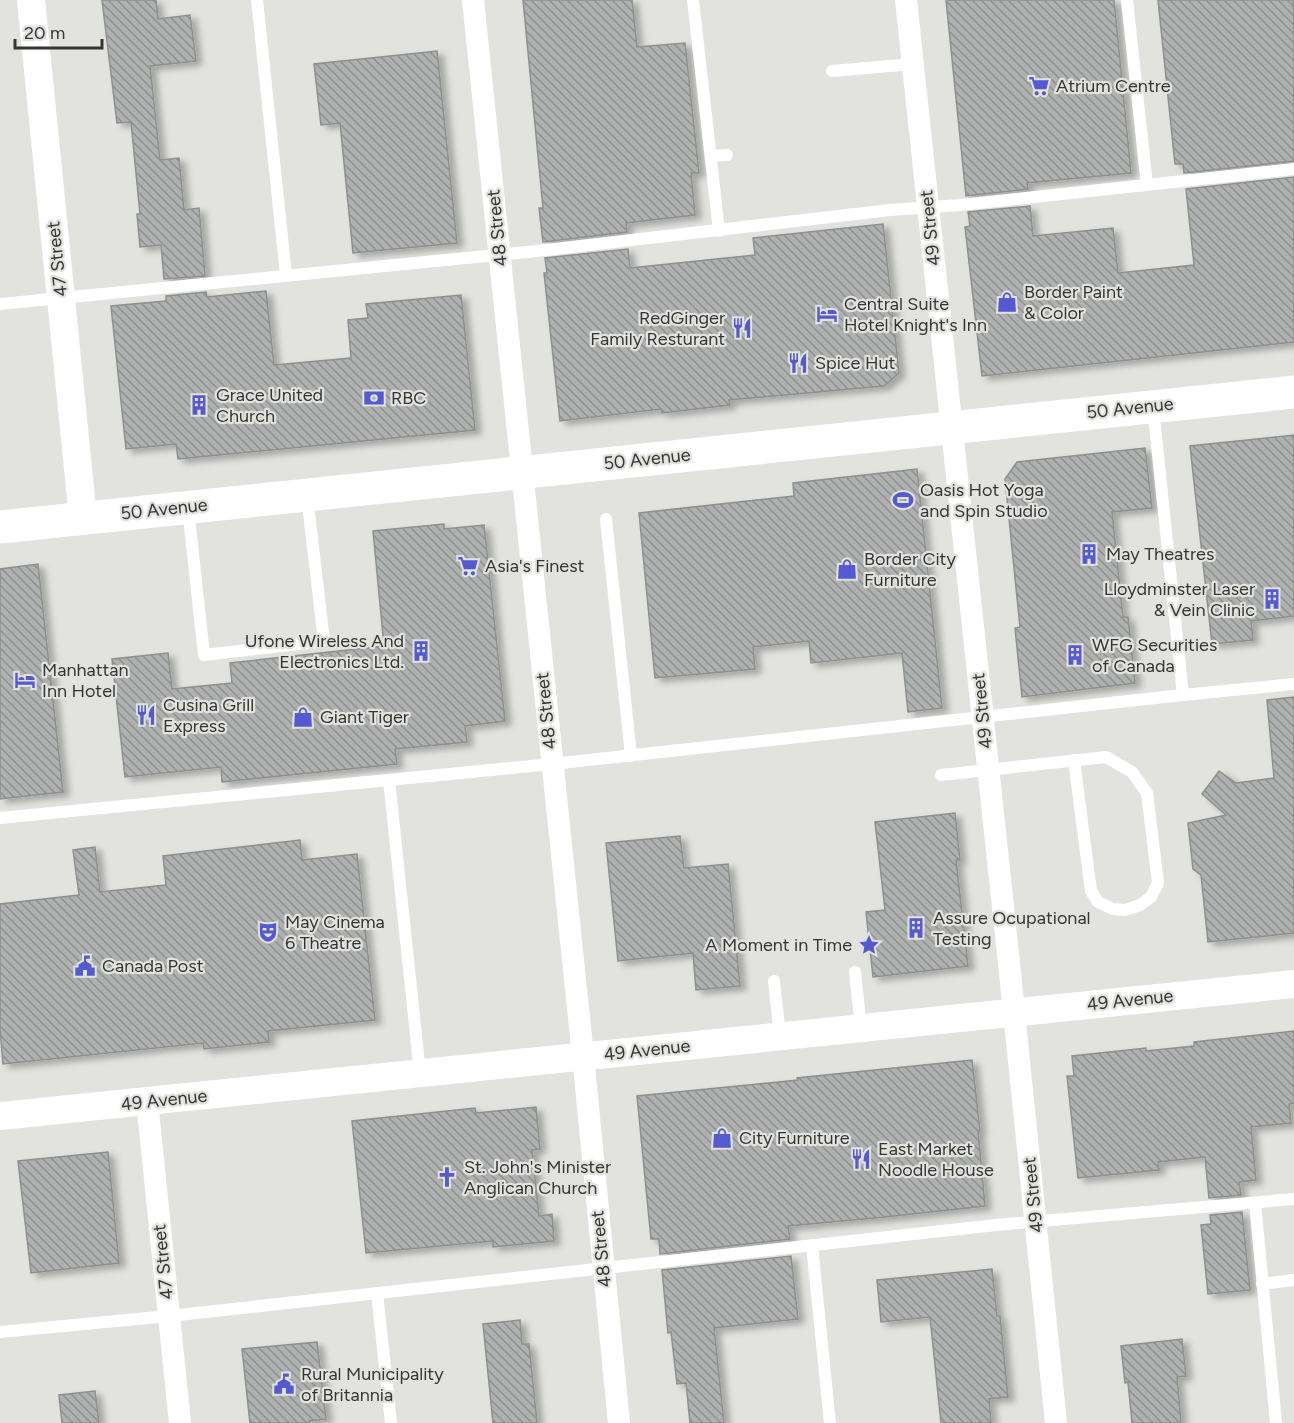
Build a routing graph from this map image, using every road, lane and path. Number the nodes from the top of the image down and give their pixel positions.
1 (31, 0) edge
2 (258, 0) edge
3 (473, 0) edge
4 (693, 0) edge
5 (906, 0) edge
6 (1128, 0) edge
7 (913, 64) junction
8 (832, 71) dead end
9 (727, 154) dead end
10 (711, 156) junction
11 (1294, 169) edge
12 (1147, 185) junction
13 (928, 207) junction
14 (719, 231) junction
15 (499, 255) junction
16 (286, 275) junction
17 (61, 298) junction
18 (0, 304) edge
19 (1294, 392) edge
20 (1153, 406) junction
21 (951, 427) junction
22 (522, 472) junction
23 (307, 494) junction
24 (187, 507) junction
25 (83, 518) junction
26 (606, 519) dead end
27 (0, 526) edge
28 (1294, 684) edge
29 (1183, 695) junction
30 (982, 718) junction
31 (631, 756) junction
32 (1074, 760) junction
33 (552, 764) junction
34 (988, 770) junction
35 (941, 775) dead end
36 (389, 780) junction
37 (0, 818) edge
38 (855, 972) dead end
39 (774, 981) dead end
40 (1294, 984) edge
41 (1014, 1012) junction
42 (861, 1028) junction
43 (780, 1036) junction
44 (583, 1056) junction
45 (420, 1073) junction
46 (147, 1101) junction
47 (0, 1116) edge
48 (1294, 1199) edge
49 (1255, 1203) junction
50 (1035, 1221) junction
51 (812, 1245) junction
52 (603, 1268) junction
53 (1294, 1281) edge
54 (1262, 1284) junction
55 (377, 1293) junction
56 (169, 1316) junction
57 (0, 1332) edge
58 (180, 1423) edge
59 (391, 1423) edge
60 (619, 1423) edge
61 (830, 1423) edge
62 (1056, 1423) edge
63 (1276, 1423) edge

1 - 17 street, 47 Street
2 - 16 lane
3 - 15 street, 48 Street
4 - 10 lane
5 - 7 street, 49 Street
6 - 12 lane
7 - 8 lane
7 - 13 street, 49 Street
9 - 10 lane
10 - 14 lane
11 - 12 lane
12 - 13 lane
13 - 14 lane
13 - 21 street, 49 Street
14 - 15 lane
15 - 16 lane
15 - 22 street, 48 Street
16 - 17 lane
17 - 18 lane
17 - 25 street, 47 Street
19 - 20 main road, 50 Avenue
20 - 21 main road, 50 Avenue
20 - 29 lane
21 - 22 main road, 50 Avenue
21 - 30 street, 49 Street
22 - 23 main road, 50 Avenue
22 - 33 street, 48 Street
23 - 24 main road, 50 Avenue
23 - 24 lane
24 - 25 main road, 50 Avenue
25 - 27 main road, 50 Avenue
26 - 31 lane
28 - 29 lane
29 - 30 lane
30 - 31 lane
30 - 34 street, 49 Street
31 - 33 lane
32 - 32 lane
32 - 34 lane
33 - 36 lane
33 - 44 street, 48 Street
34 - 35 lane
34 - 41 street, 49 Street
36 - 37 lane
36 - 45 lane
38 - 42 lane
39 - 43 lane
40 - 41 street, 49 Avenue
41 - 42 street, 49 Avenue
41 - 50 street, 49 Street
42 - 43 street, 49 Avenue
43 - 44 street, 49 Avenue
44 - 45 street, 49 Avenue
44 - 52 street, 48 Street
45 - 46 street, 49 Avenue
46 - 47 street, 49 Avenue
46 - 56 street, 47 Street
48 - 49 lane
49 - 50 lane
49 - 54 lane
50 - 51 lane
50 - 62 street, 49 Street
51 - 52 lane
51 - 61 lane
52 - 55 lane
52 - 60 street, 48 Street
53 - 54 lane
54 - 63 lane
55 - 56 lane
55 - 59 lane
56 - 57 lane
56 - 58 street, 47 Street

